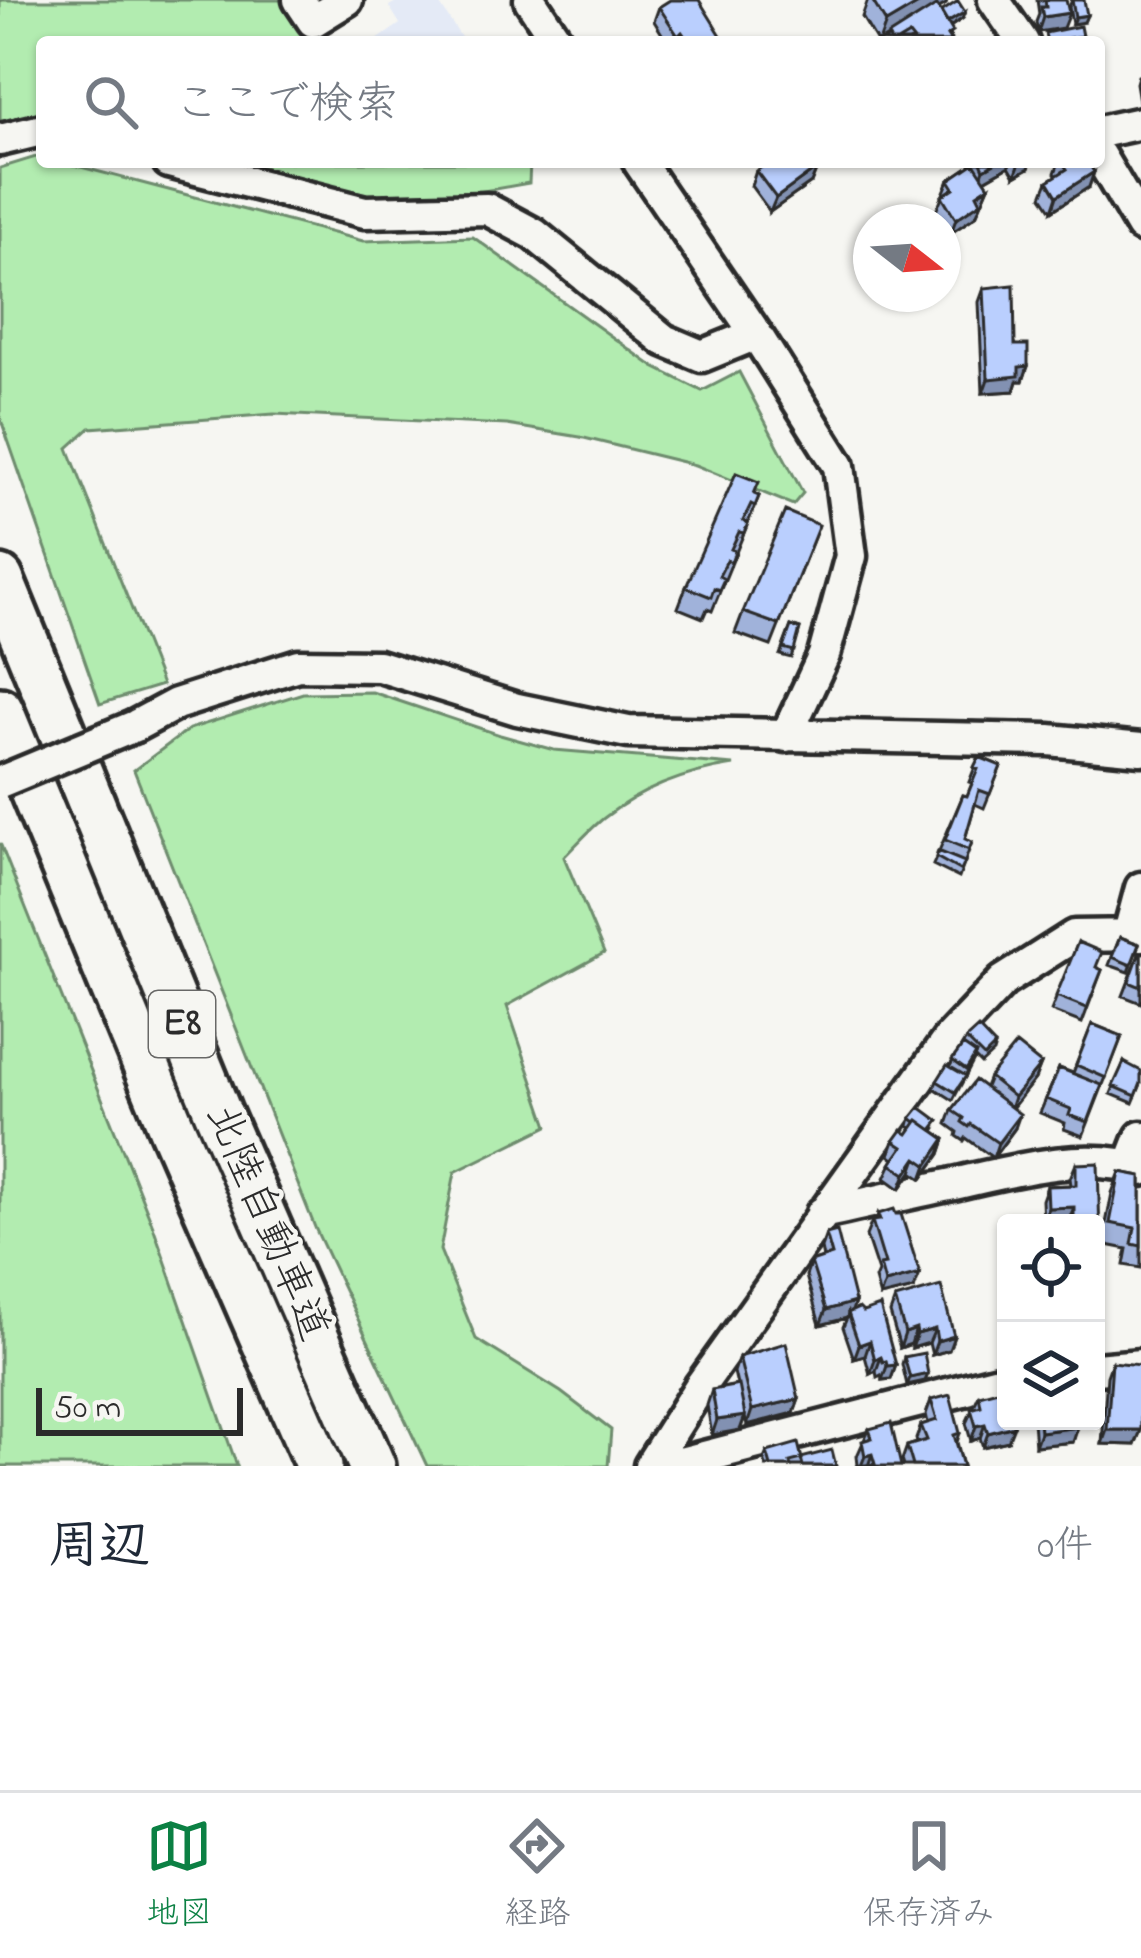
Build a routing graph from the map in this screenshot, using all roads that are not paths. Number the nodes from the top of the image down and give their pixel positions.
1 (299, 0) edge
2 (347, 0) edge
3 (530, 0) edge
4 (994, 0) edge
5 (554, 36) edge
6 (1019, 36) edge
7 (1141, 123) edge
8 (36, 131) edge
9 (1105, 132) edge
10 (0, 140) edge
11 (1105, 165) edge
12 (193, 168) edge
13 (644, 168) edge
14 (1141, 226) edge
15 (756, 334) junction
16 (0, 579) edge
17 (0, 711) edge
18 (786, 736) junction
19 (1141, 749) edge
20 (0, 782) edge
21 (1141, 888) edge
22 (1135, 934) edge
23 (1137, 1157) edge
24 (822, 1213) junction
25 (1141, 1365) edge
26 (1105, 1369) edge
27 (997, 1381) edge
28 (320, 1466) edge
29 (372, 1466) edge
30 (650, 1466) edge
31 (669, 1466) edge

1 - 2 street
3 - 5 street
4 - 6 street
7 - 9 street
8 - 10 street
11 - 14 street
12 - 15 street
13 - 15 street
15 - 18 street
16 - 29 highway, 北陸自動車道 / E8
17 - 28 highway, 北陸自動車道 / E8
18 - 19 street
18 - 20 street, bridge
21 - 22 street
22 - 24 street
23 - 24 street
24 - 30 street
25 - 26 street
27 - 31 street

